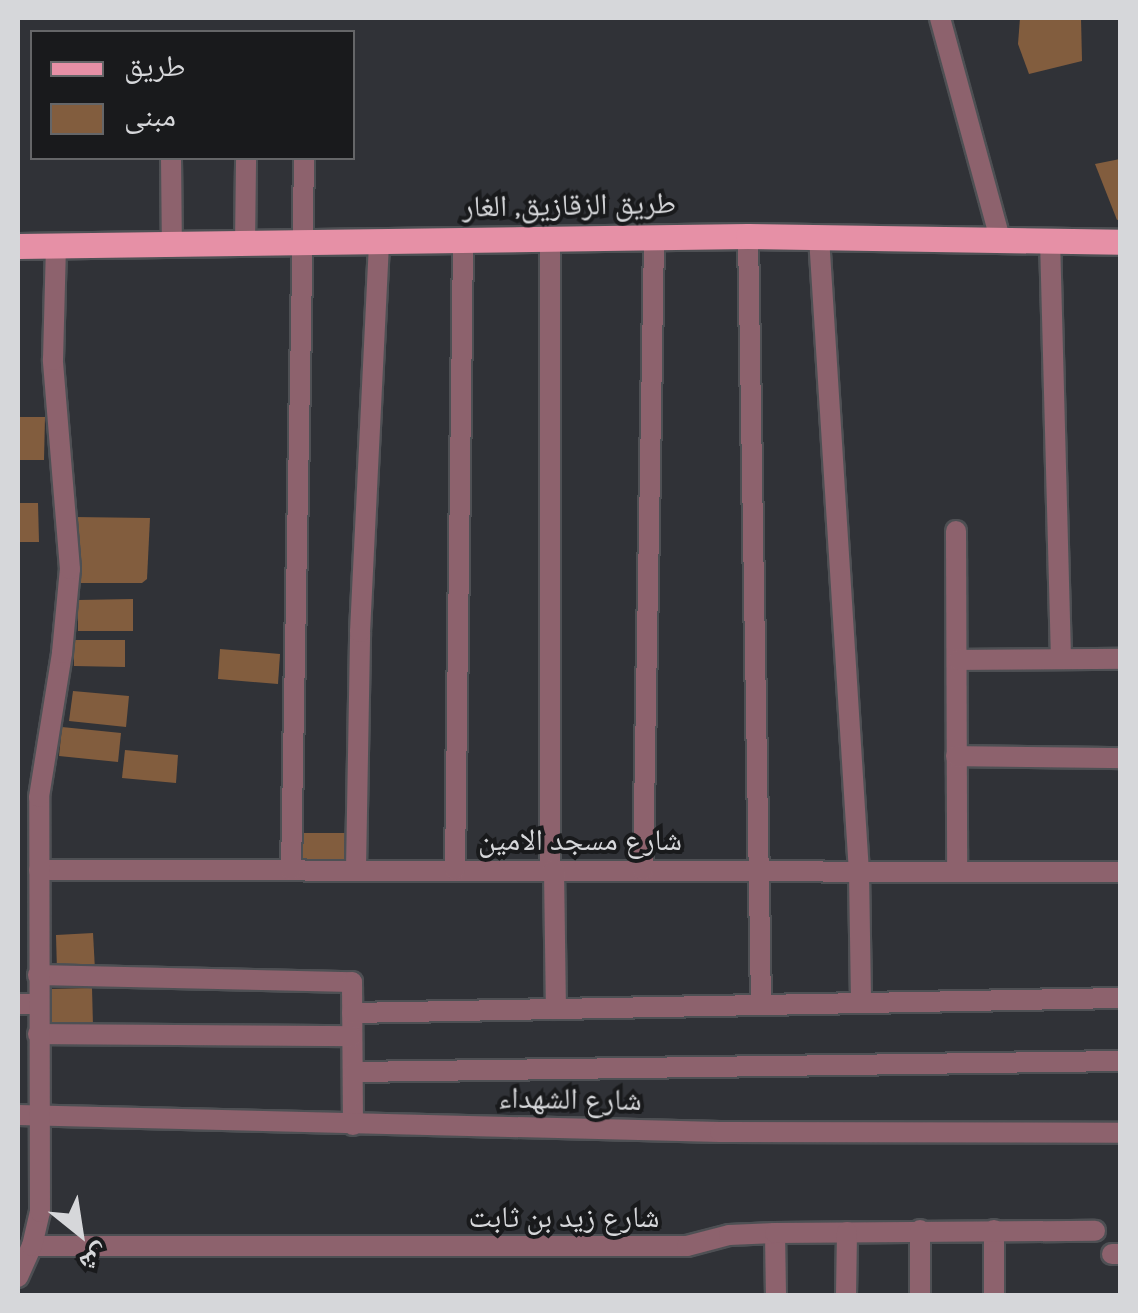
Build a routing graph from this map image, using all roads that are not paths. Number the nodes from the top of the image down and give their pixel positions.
1 (940, 18) edge
2 (171, 160) edge
3 (246, 160) edge
4 (304, 160) edge
5 (748, 236) junction
6 (654, 237) junction
7 (819, 237) junction
8 (463, 239) junction
9 (1000, 239) junction
10 (550, 240) junction
11 (1050, 240) junction
12 (378, 241) junction
13 (1120, 242) edge
14 (305, 243) junction
15 (56, 244) junction
16 (245, 245) junction
17 (18, 246) edge
18 (172, 247) junction
19 (956, 531) dead end
20 (1120, 659) edge
21 (958, 660) junction
22 (1061, 660) junction
23 (956, 756) junction
24 (1120, 758) edge
25 (356, 869) junction
26 (39, 870) junction
27 (291, 870) junction
28 (455, 870) junction
29 (552, 870) junction
30 (643, 870) junction
31 (756, 871) junction
32 (859, 872) junction
33 (956, 872) junction
34 (1120, 872) edge
35 (38, 975) junction
36 (1120, 998) edge
37 (861, 1001) junction
38 (28, 1004) edge
39 (760, 1004) junction
40 (556, 1009) junction
41 (352, 1012) junction
42 (38, 1034) junction
43 (352, 1036) junction
44 (1120, 1061) edge
45 (352, 1072) junction
46 (28, 1115) edge
47 (353, 1125) junction
48 (1120, 1133) edge
49 (920, 1230) junction
50 (994, 1230) junction
51 (1095, 1231) dead end
52 (775, 1232) junction
53 (847, 1232) junction
54 (32, 1246) junction
55 (18, 1277) edge
56 (18, 1288) edge
57 (22, 1296) edge
58 (776, 1296) edge
59 (846, 1296) edge
60 (920, 1296) edge
61 (994, 1296) edge

1 - 9 street
2 - 18 street
3 - 16 street
4 - 14 street
5 - 6 main road, طريق الزقازيق, الغار
5 - 7 main road, طريق الزقازيق, الغار
5 - 31 street
6 - 10 main road, طريق الزقازيق, الغار
6 - 30 street
7 - 9 main road, طريق الزقازيق, الغار
7 - 32 street
8 - 10 main road, طريق الزقازيق, الغار
8 - 12 main road, طريق الزقازيق, الغار
8 - 28 street
9 - 11 main road, طريق الزقازيق, الغار
10 - 29 street
11 - 13 main road, طريق الزقازيق, الغار
11 - 22 street
12 - 14 main road, طريق الزقازيق, الغار
12 - 25 street
14 - 16 main road, طريق الزقازيق, الغار
14 - 27 street
15 - 17 main road, طريق الزقازيق, الغار
15 - 18 main road, طريق الزقازيق, الغار
15 - 26 street
16 - 18 main road, طريق الزقازيق, الغار
19 - 21 street
20 - 22 street
21 - 22 street
21 - 23 street
23 - 24 street
23 - 33 street
25 - 27 street, شارع مسجد الامين
25 - 28 street, شارع مسجد الامين
26 - 27 street, شارع مسجد الامين
26 - 35 street
28 - 29 street, شارع مسجد الامين
29 - 30 street, شارع مسجد الامين
29 - 40 street
30 - 31 street, شارع مسجد الامين
31 - 32 street, شارع مسجد الامين
31 - 39 street
32 - 33 street, شارع مسجد الامين
32 - 37 street
33 - 34 street, شارع مسجد الامين
35 - 38 street
35 - 41 street
36 - 37 street
37 - 39 street
38 - 42 street
39 - 40 street
40 - 41 street
41 - 43 street
42 - 43 street
42 - 46 street
43 - 45 street
44 - 45 street
45 - 47 street
46 - 47 street, شارع الشهداء
46 - 54 street
47 - 48 street, شارع الشهداء
49 - 50 street, شارع زيد بن ثابت
49 - 53 street, شارع زيد بن ثابت
49 - 60 street
50 - 51 street, شارع زيد بن ثابت
50 - 61 street
52 - 53 street, شارع زيد بن ثابت
52 - 54 street, شارع زيد بن ثابت
52 - 58 street
53 - 59 street
54 - 55 street
56 - 57 street

